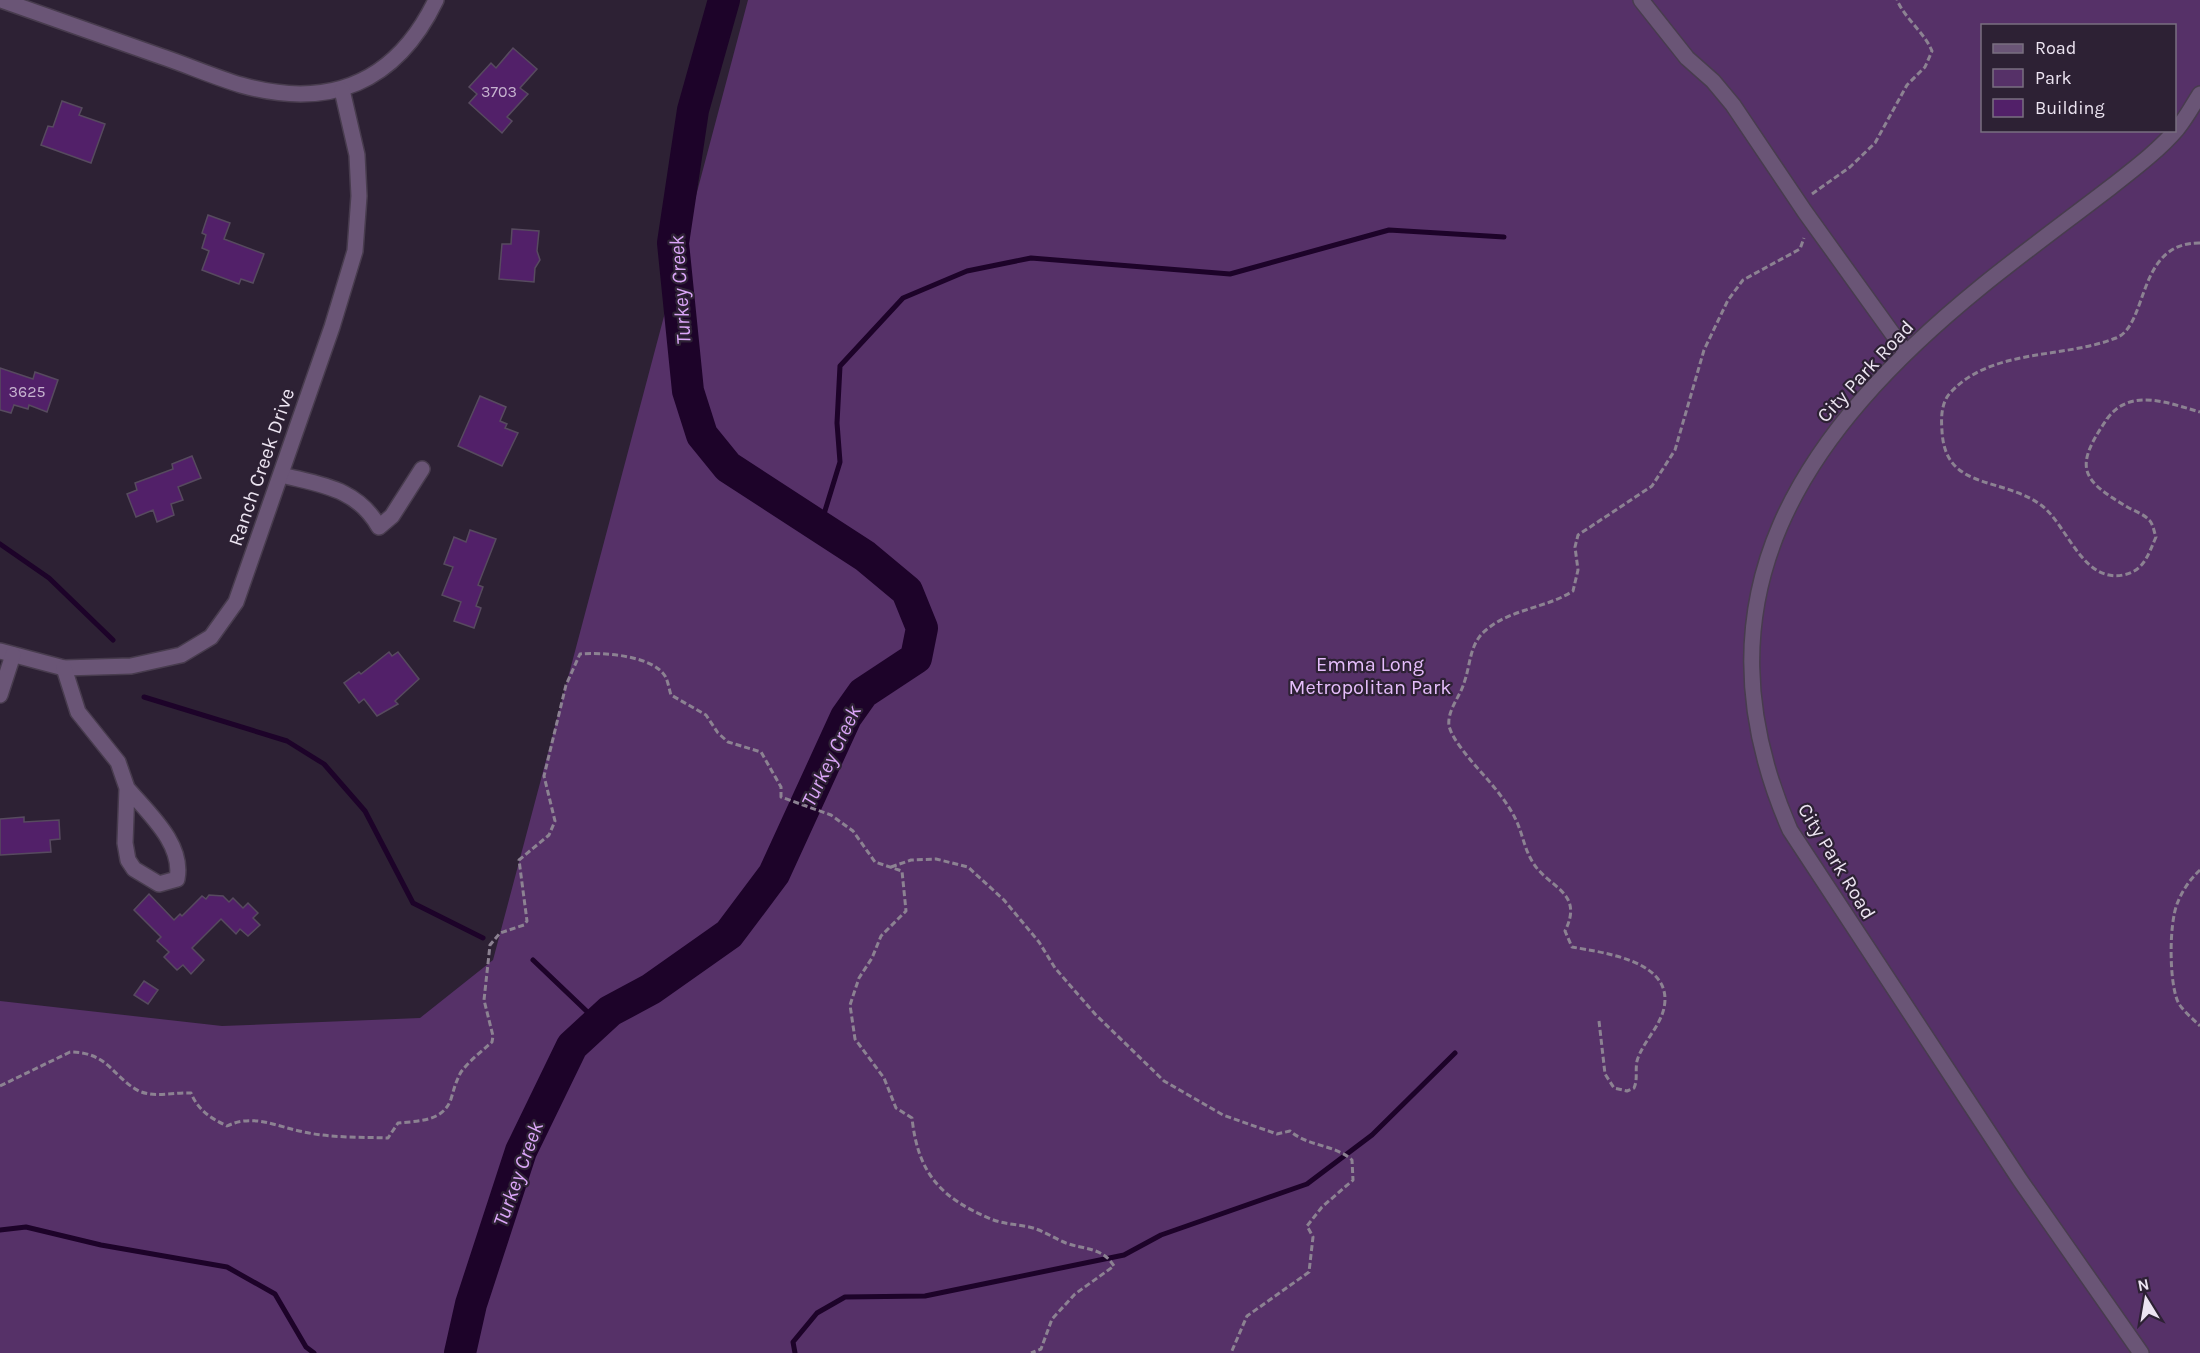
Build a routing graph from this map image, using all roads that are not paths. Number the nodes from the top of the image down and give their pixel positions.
1 (1, 0) edge
2 (436, 0) edge
3 (1641, 0) edge
4 (342, 90) junction
5 (2200, 94) edge
6 (2176, 130) edge
7 (2174, 132) edge
8 (1905, 351) junction
9 (422, 469) dead end
10 (282, 475) junction
11 (7, 653) edge
12 (64, 668) junction
13 (0, 695) edge
14 (127, 788) junction
15 (2141, 1353) edge

1 - 4 street
2 - 4 street
3 - 8 street
4 - 10 street, Ranch Creek Drive
5 - 6 street, City Park Road
7 - 8 street, City Park Road
8 - 15 street, City Park Road
9 - 10 street
10 - 12 street, Ranch Creek Drive
11 - 12 street, Ranch Creek Drive
11 - 13 street
12 - 14 street
14 - 14 street

